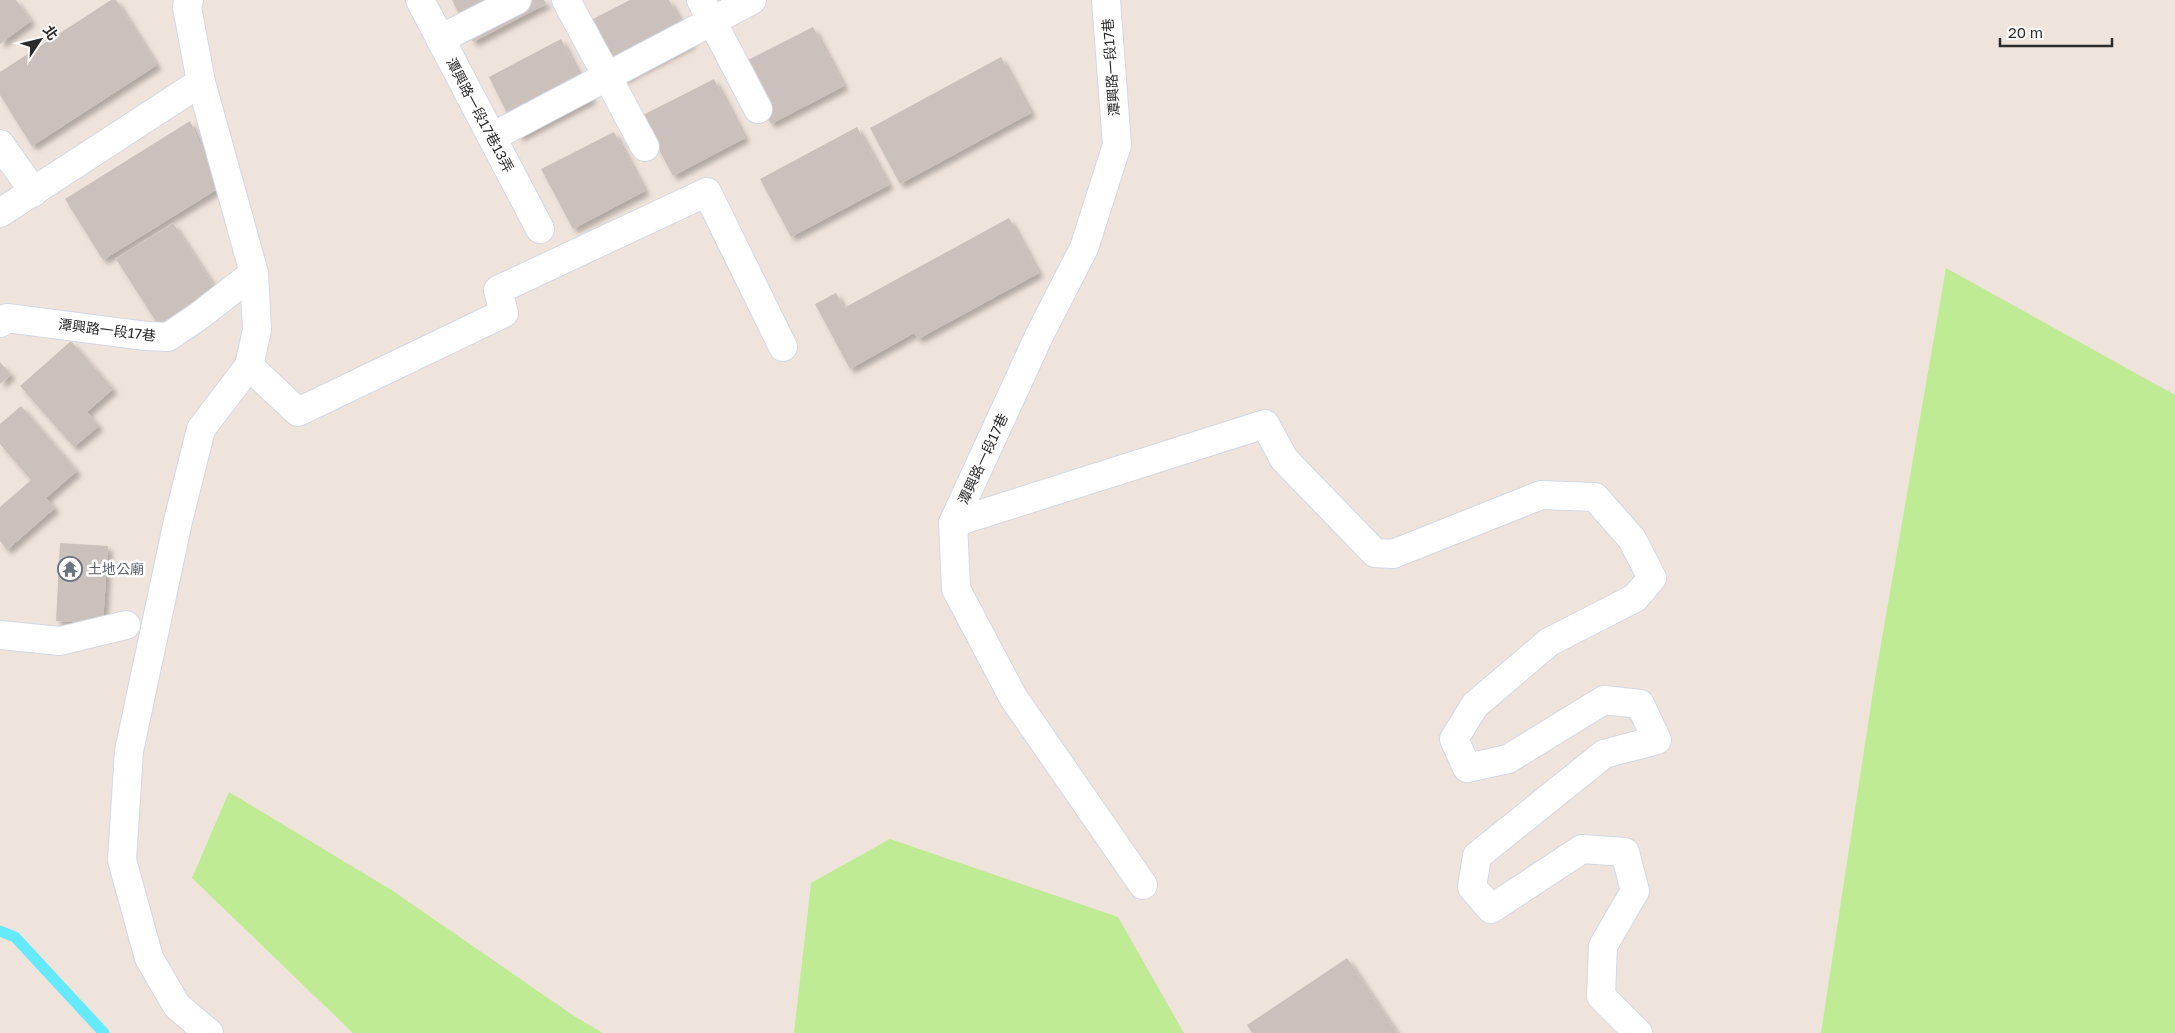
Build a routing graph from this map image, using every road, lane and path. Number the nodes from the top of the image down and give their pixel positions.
1 (189, 0) edge
2 (420, 0) edge
3 (517, 0) edge
4 (566, 0) edge
5 (752, 0) edge
6 (1106, 0) edge
7 (707, 11) edge
8 (440, 39) junction
9 (607, 77) junction
10 (201, 82) junction
11 (758, 109) dead end
12 (492, 137) junction
13 (0, 144) edge
14 (645, 147) dead end
15 (34, 192) junction
16 (0, 213) edge
17 (540, 229) dead end
18 (254, 273) junction
19 (0, 323) edge
20 (783, 348) dead end
21 (249, 366) junction
22 (954, 522) junction
23 (126, 625) dead end
24 (0, 634) edge
25 (1143, 884) dead end
26 (209, 1033) edge
27 (1638, 1033) edge

1 - 10 street
2 - 8 street, 潭興路一段17巷13弄
3 - 8 street
4 - 9 street
5 - 7 street
6 - 22 street, 潭興路一段17巷
7 - 9 street
7 - 11 street
8 - 12 street, 潭興路一段17巷13弄
9 - 12 street
9 - 14 street
10 - 15 street
10 - 18 street
12 - 17 street, 潭興路一段17巷13弄
13 - 15 street
15 - 16 street
18 - 19 street, 潭興路一段17巷
18 - 21 street
20 - 21 street
21 - 26 street
22 - 25 street, 潭興路一段17巷
22 - 27 street
23 - 24 street

